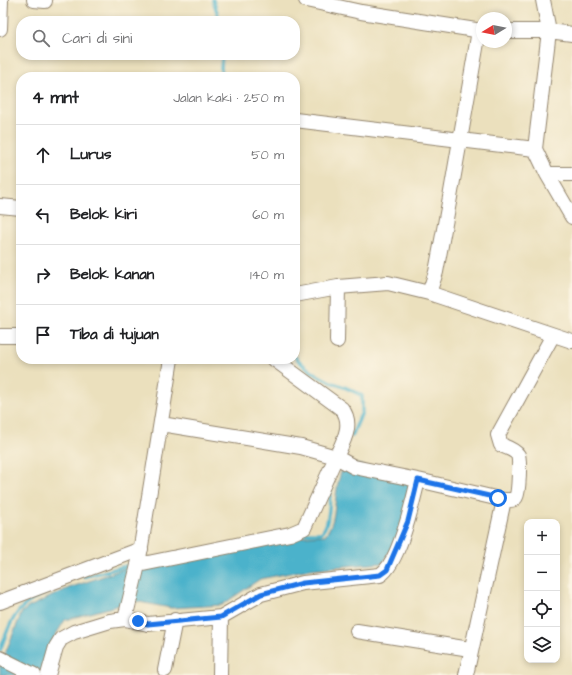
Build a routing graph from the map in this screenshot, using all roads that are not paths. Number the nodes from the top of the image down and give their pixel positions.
1 (1, 0) edge
2 (306, 0) edge
3 (544, 0) edge
4 (332, 3) edge
5 (0, 29) edge
6 (476, 30) edge
7 (512, 31) edge
8 (549, 31) junction
9 (572, 34) edge
10 (477, 48) edge
11 (300, 121) edge
12 (459, 139) junction
13 (535, 148) junction
14 (547, 174) junction
15 (572, 174) edge
16 (0, 206) edge
17 (16, 208) edge
18 (572, 217) edge
19 (338, 287) junction
20 (429, 293) junction
21 (300, 294) edge
22 (553, 335) junction
23 (0, 336) edge
24 (16, 336) edge
25 (337, 341) dead end
26 (572, 341) edge
27 (169, 364) edge
28 (281, 364) edge
29 (161, 424) junction
30 (336, 457) junction
31 (418, 480) junction
32 (504, 500) junction
33 (140, 550) junction
34 (138, 565) junction
35 (0, 602) edge
36 (221, 617) junction
37 (125, 619) junction
38 (175, 620) junction
39 (357, 631) dead end
40 (470, 649) junction
41 (0, 658) edge
42 (165, 670) dead end
43 (34, 675) edge
44 (48, 675) edge
45 (220, 675) edge
46 (466, 675) edge

1 - 5 street
2 - 4 street
3 - 8 street
4 - 6 street
7 - 8 street
8 - 9 street
8 - 13 street
10 - 12 street
11 - 12 street
12 - 13 street
12 - 20 street
13 - 14 street
14 - 15 street
14 - 18 street
16 - 17 street
19 - 20 street
19 - 21 street
19 - 25 street
20 - 22 street
22 - 26 street
22 - 32 street
23 - 24 street
27 - 29 street
28 - 30 street
29 - 30 street
29 - 33 street
30 - 31 street
30 - 34 street
31 - 32 street
31 - 36 street
32 - 40 street
33 - 34 street
33 - 35 street
34 - 37 street
36 - 38 street
36 - 45 street
37 - 38 street
37 - 44 street
38 - 42 street
39 - 40 street
40 - 46 street
41 - 43 street

